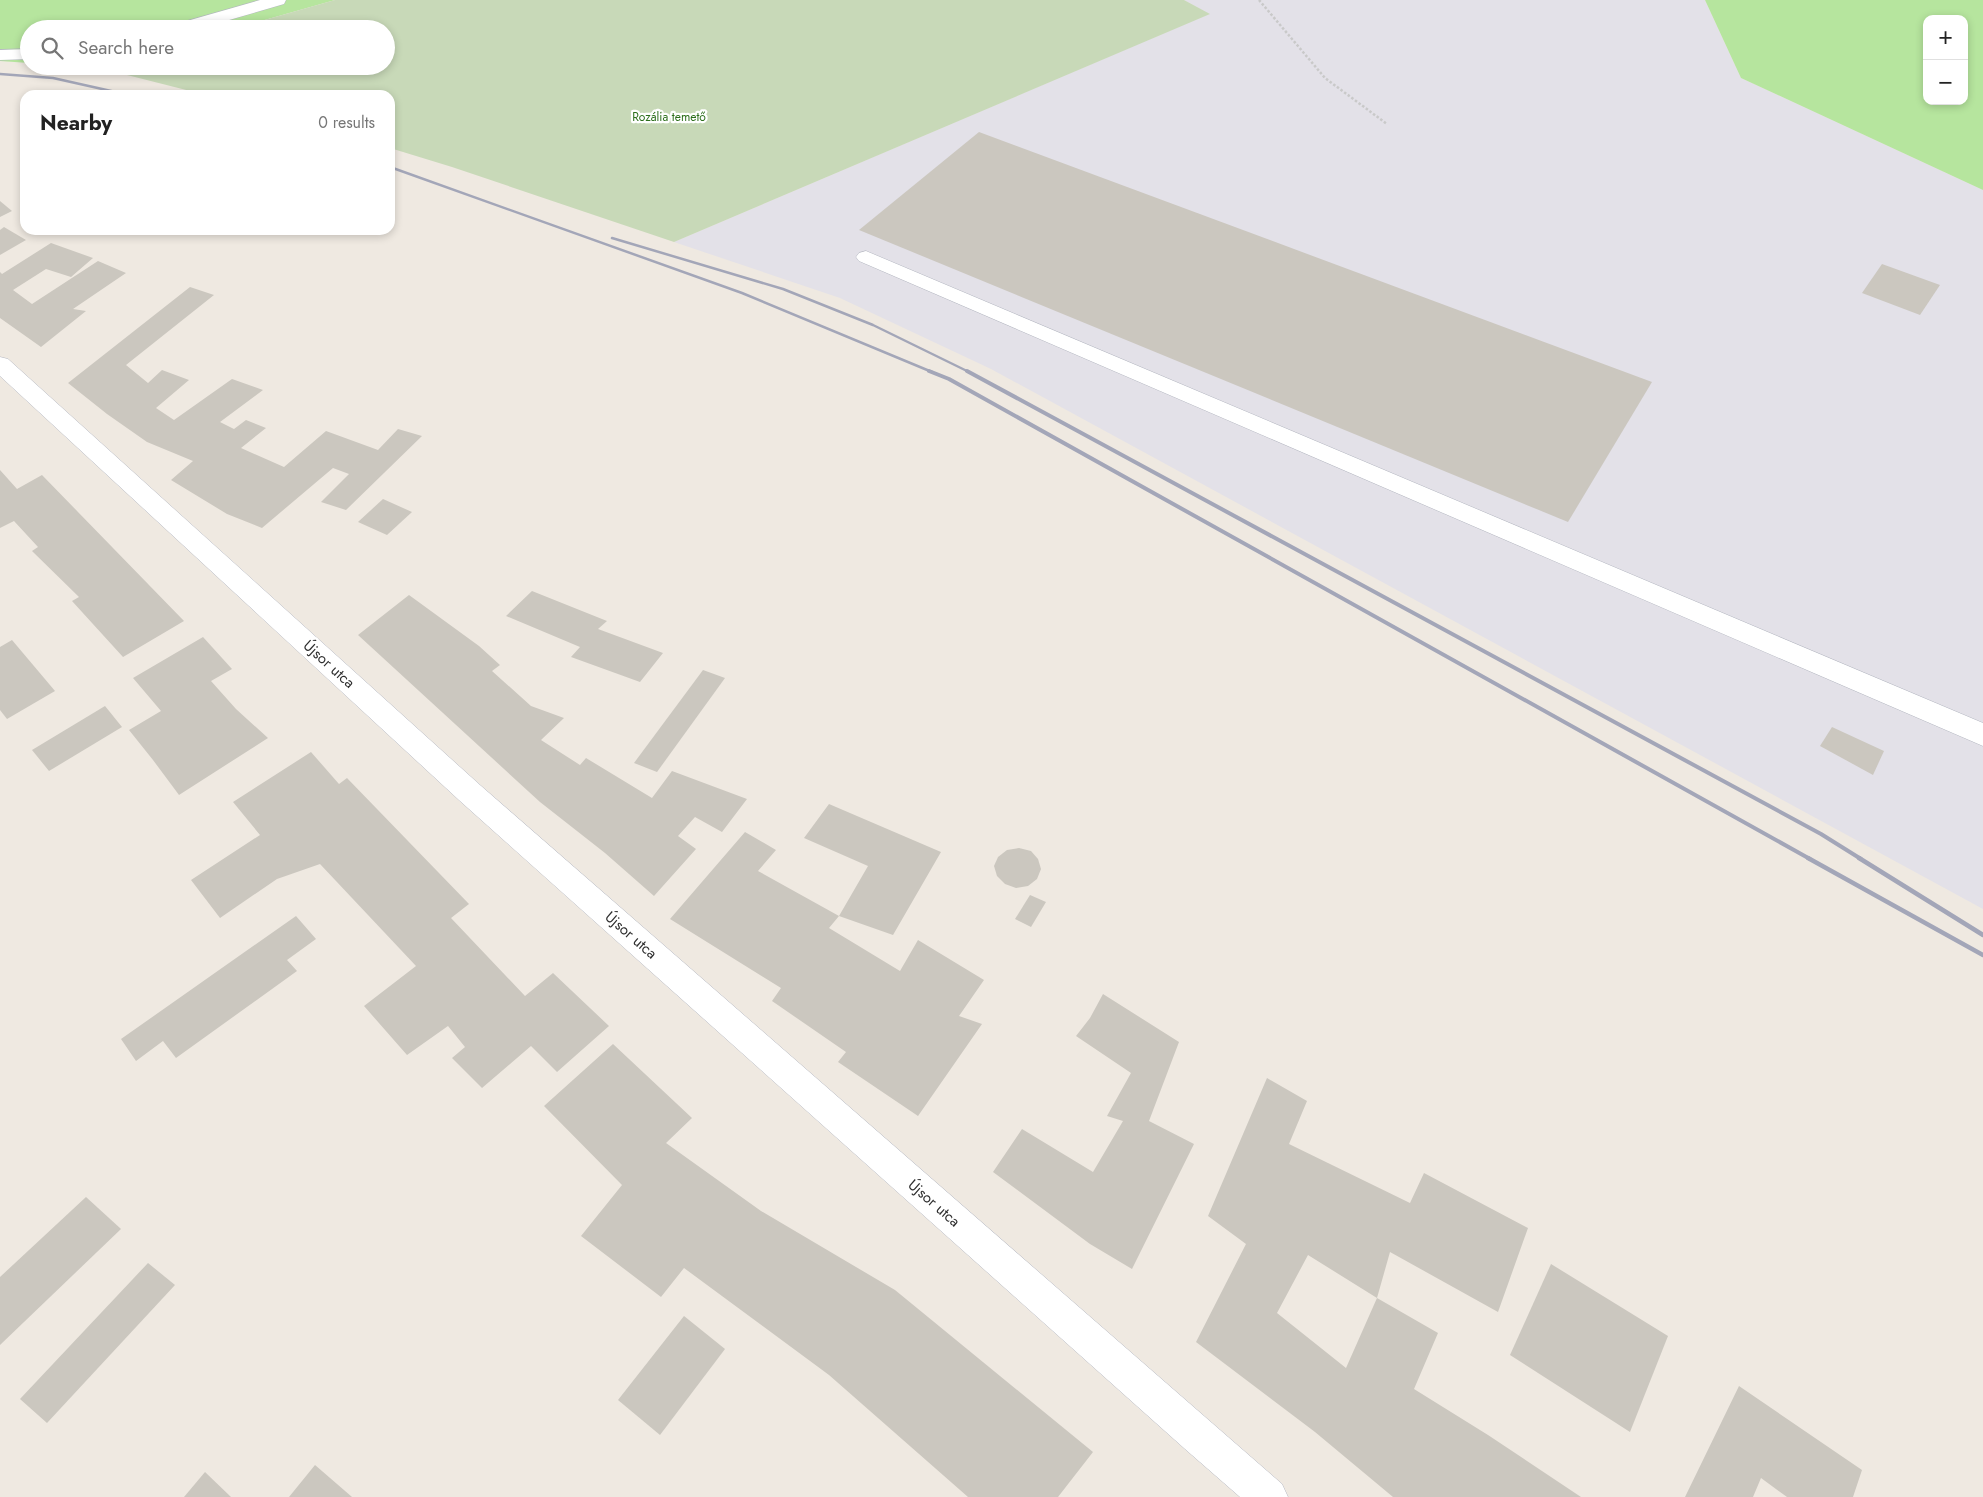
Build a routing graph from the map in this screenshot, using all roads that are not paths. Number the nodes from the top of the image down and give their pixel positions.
1 (278, 0) edge
2 (210, 20) edge
3 (20, 54) edge
4 (0, 55) edge
5 (866, 257) dead end
6 (0, 364) edge
7 (1983, 735) edge
8 (1269, 1497) edge

1 - 2 street
3 - 4 street
5 - 7 street
6 - 8 street, Újsor utca

